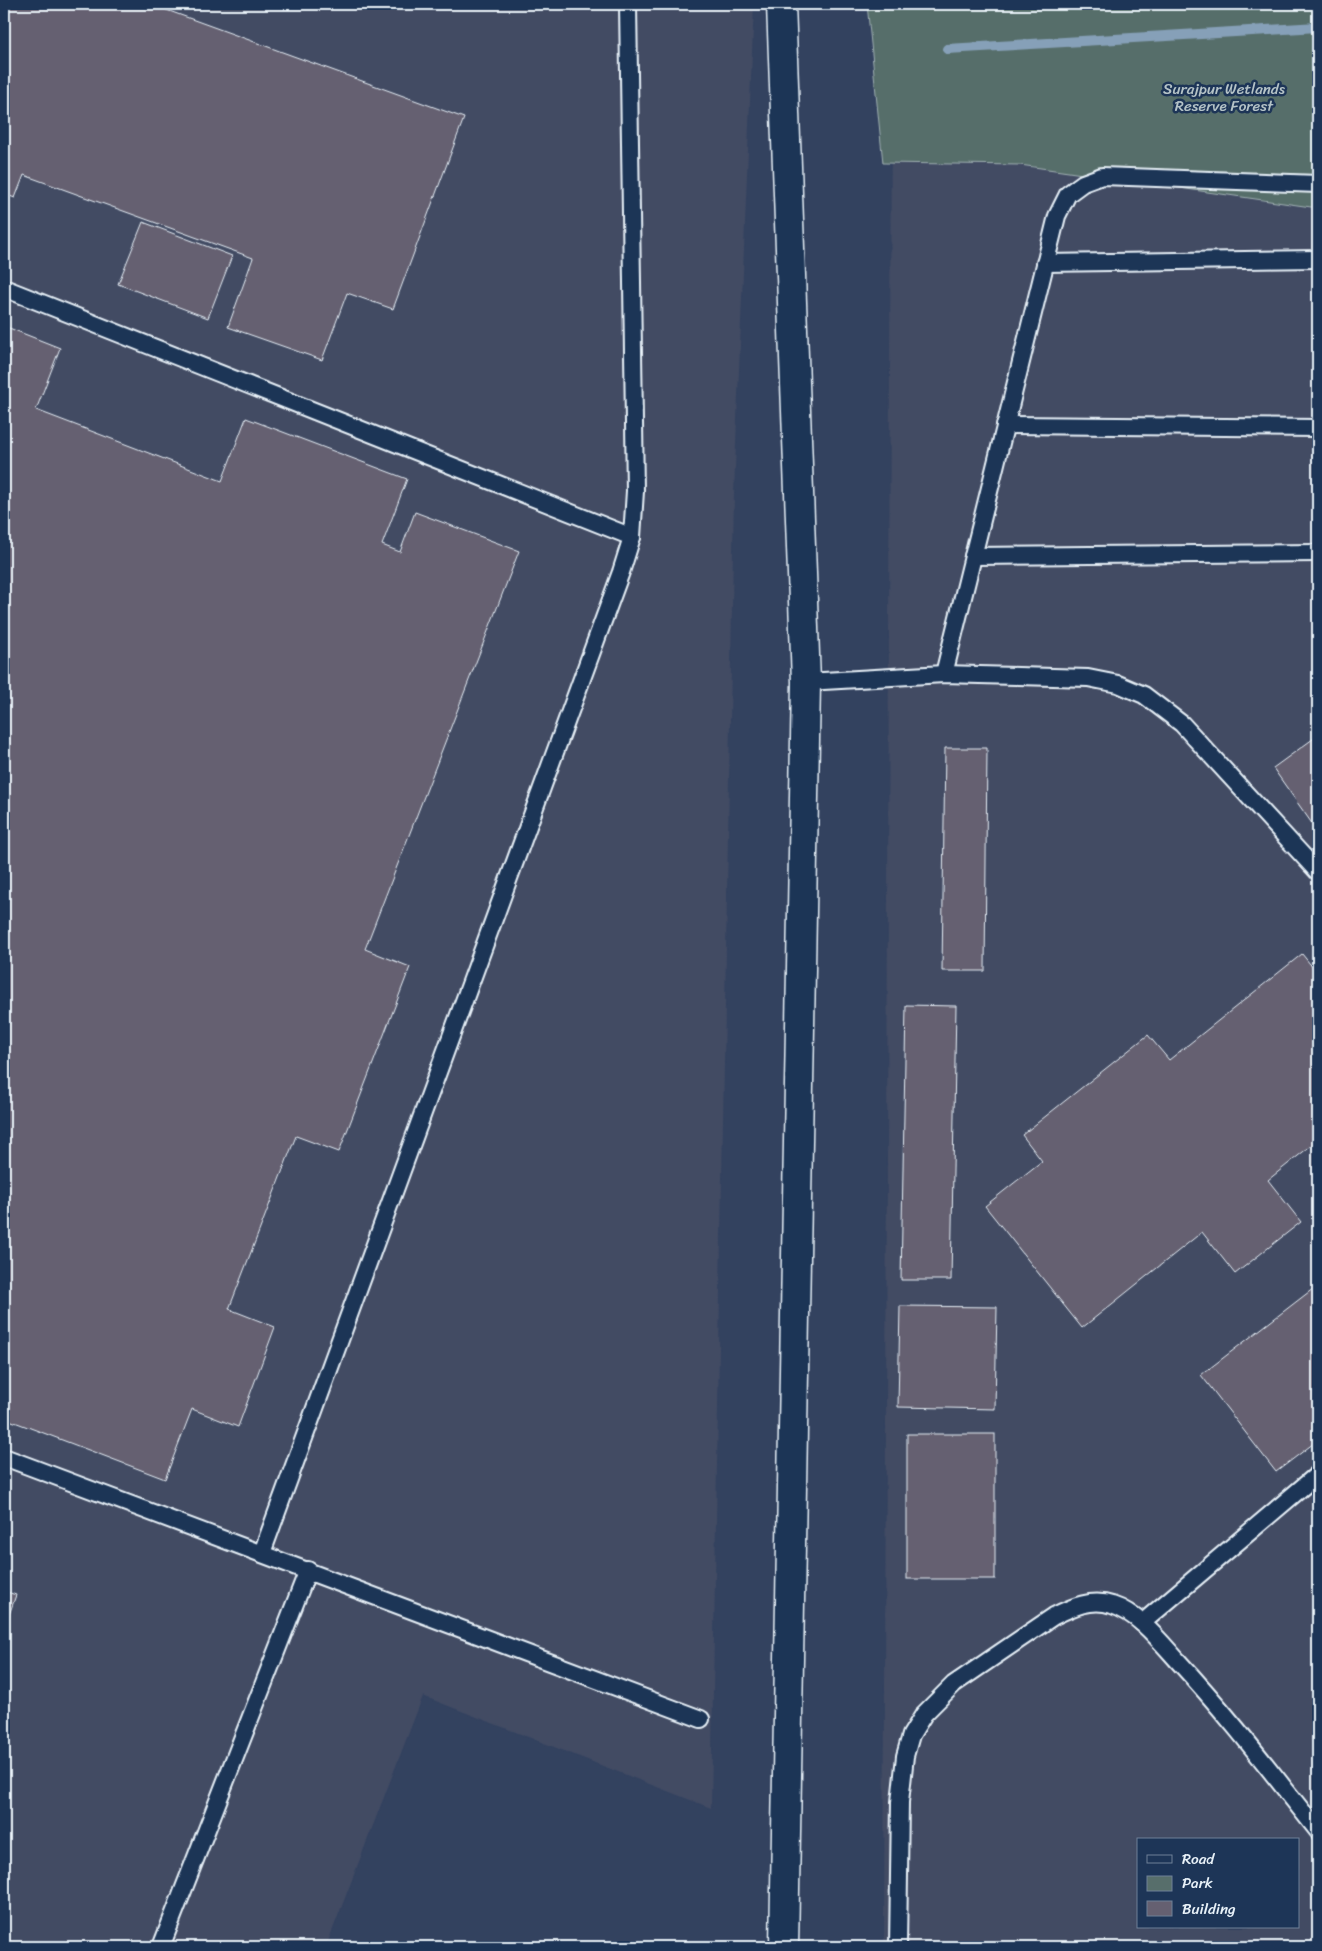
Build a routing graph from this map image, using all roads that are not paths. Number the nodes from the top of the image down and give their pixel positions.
1 (628, 4) edge
2 (781, 4) edge
3 (1318, 184) edge
4 (1318, 259) edge
5 (1045, 263) junction
6 (4, 288) edge
7 (1005, 425) junction
8 (1318, 428) edge
9 (632, 537) junction
10 (1318, 553) edge
11 (973, 556) junction
12 (944, 674) junction
13 (806, 682) junction
14 (1318, 872) edge
15 (4, 1457) edge
16 (1318, 1474) edge
17 (262, 1553) junction
18 (308, 1570) junction
19 (1142, 1623) junction
20 (701, 1718) dead end
21 (1318, 1831) edge
22 (161, 1947) edge
23 (784, 1947) edge
24 (898, 1947) edge

1 - 9 lane
2 - 13 main road
3 - 5 lane
4 - 5 lane
5 - 7 lane
6 - 9 lane
7 - 8 lane
7 - 11 lane
9 - 17 lane
10 - 11 lane
11 - 12 lane
12 - 13 lane
12 - 14 lane
13 - 23 main road
15 - 17 lane
16 - 19 lane
17 - 18 lane
18 - 20 lane
18 - 22 lane
19 - 21 lane
19 - 24 lane

